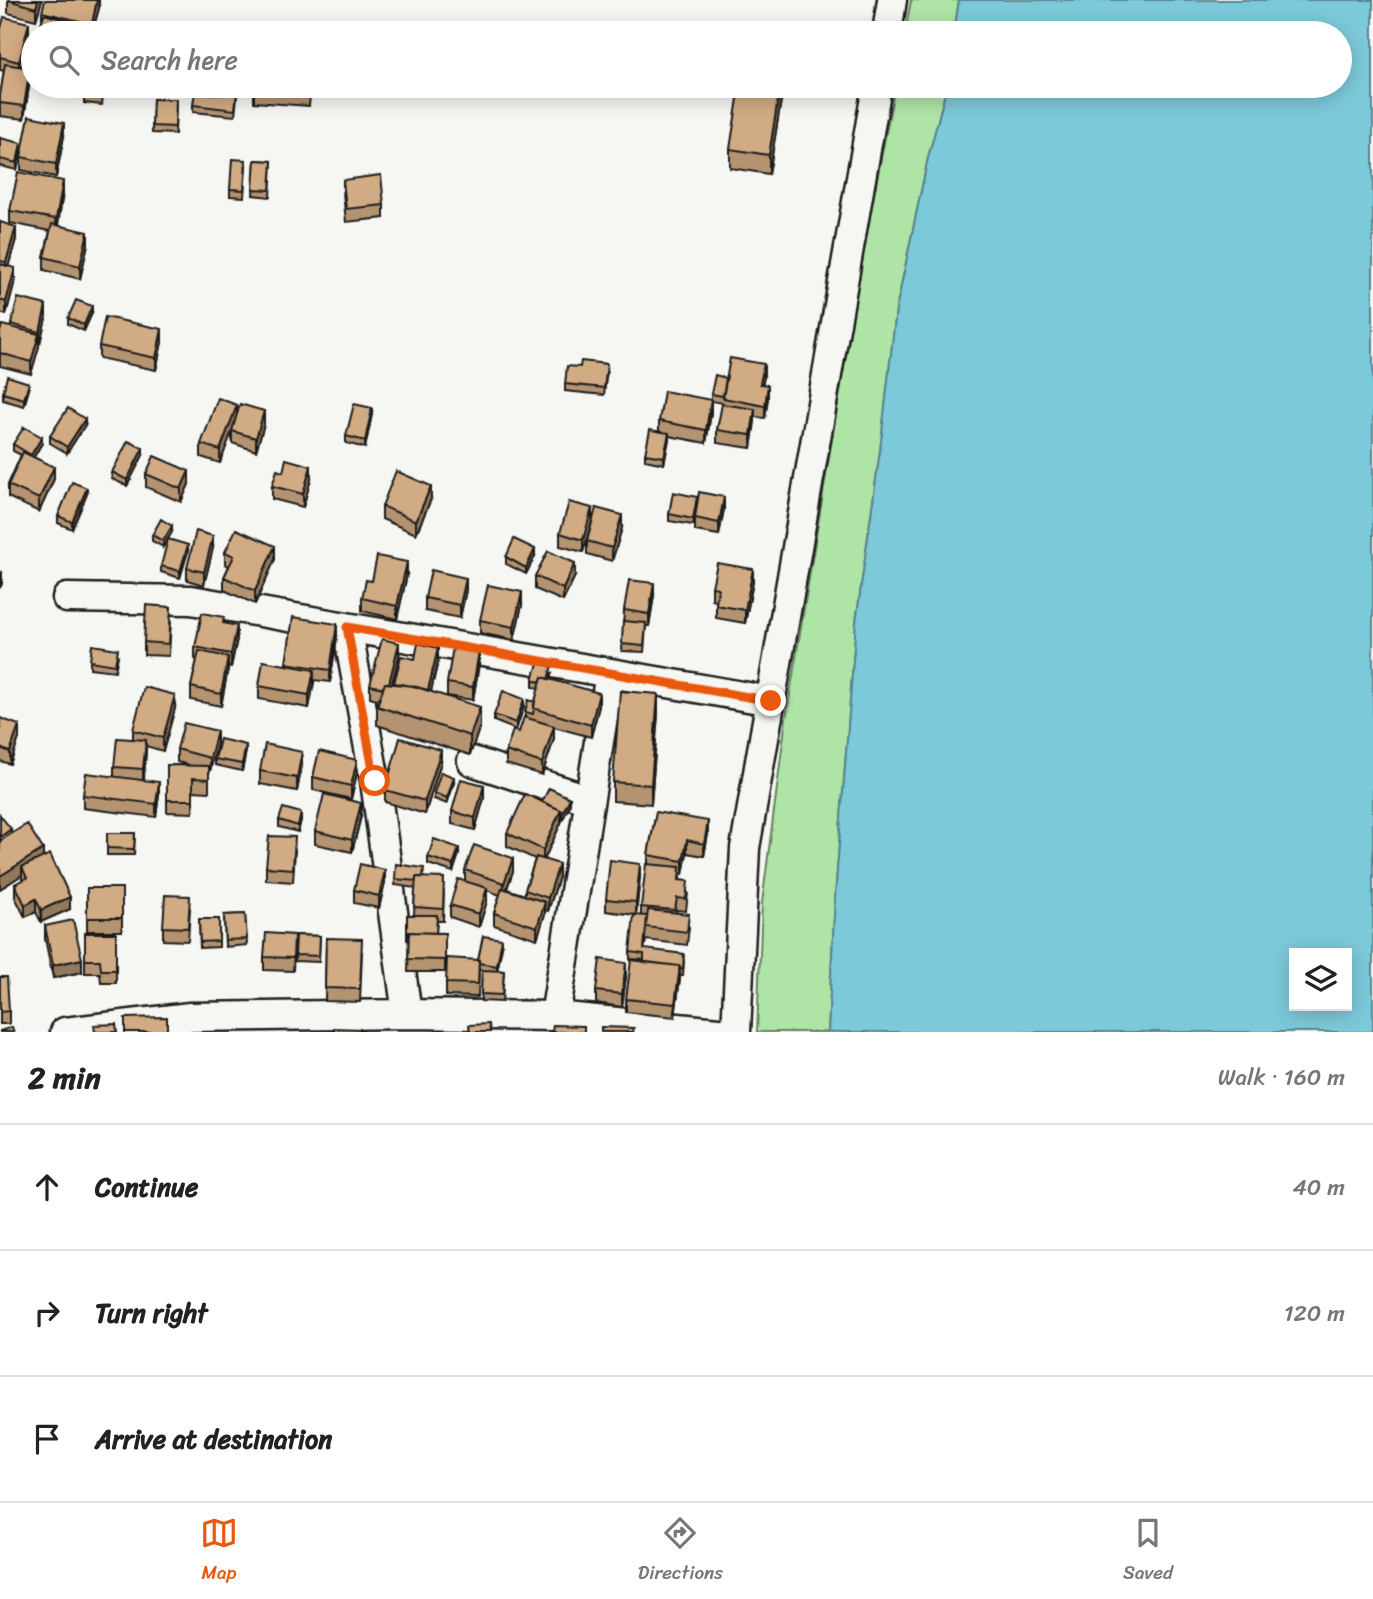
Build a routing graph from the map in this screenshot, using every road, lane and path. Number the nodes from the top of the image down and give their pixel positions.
1 (892, 0) edge
2 (889, 21) edge
3 (875, 98) edge
4 (67, 598) dead end
5 (347, 627) junction
6 (610, 673) junction
7 (771, 701) junction
8 (472, 761) dead end
9 (589, 800) junction
10 (407, 1014) junction
11 (555, 1016) junction
12 (65, 1032) edge
13 (719, 1032) edge
14 (736, 1032) edge

1 - 2 street
3 - 7 street
4 - 5 street
5 - 6 street
5 - 10 street
6 - 7 street
6 - 9 street
7 - 14 street
8 - 9 street
9 - 11 street
10 - 11 street
10 - 12 street
11 - 13 street

